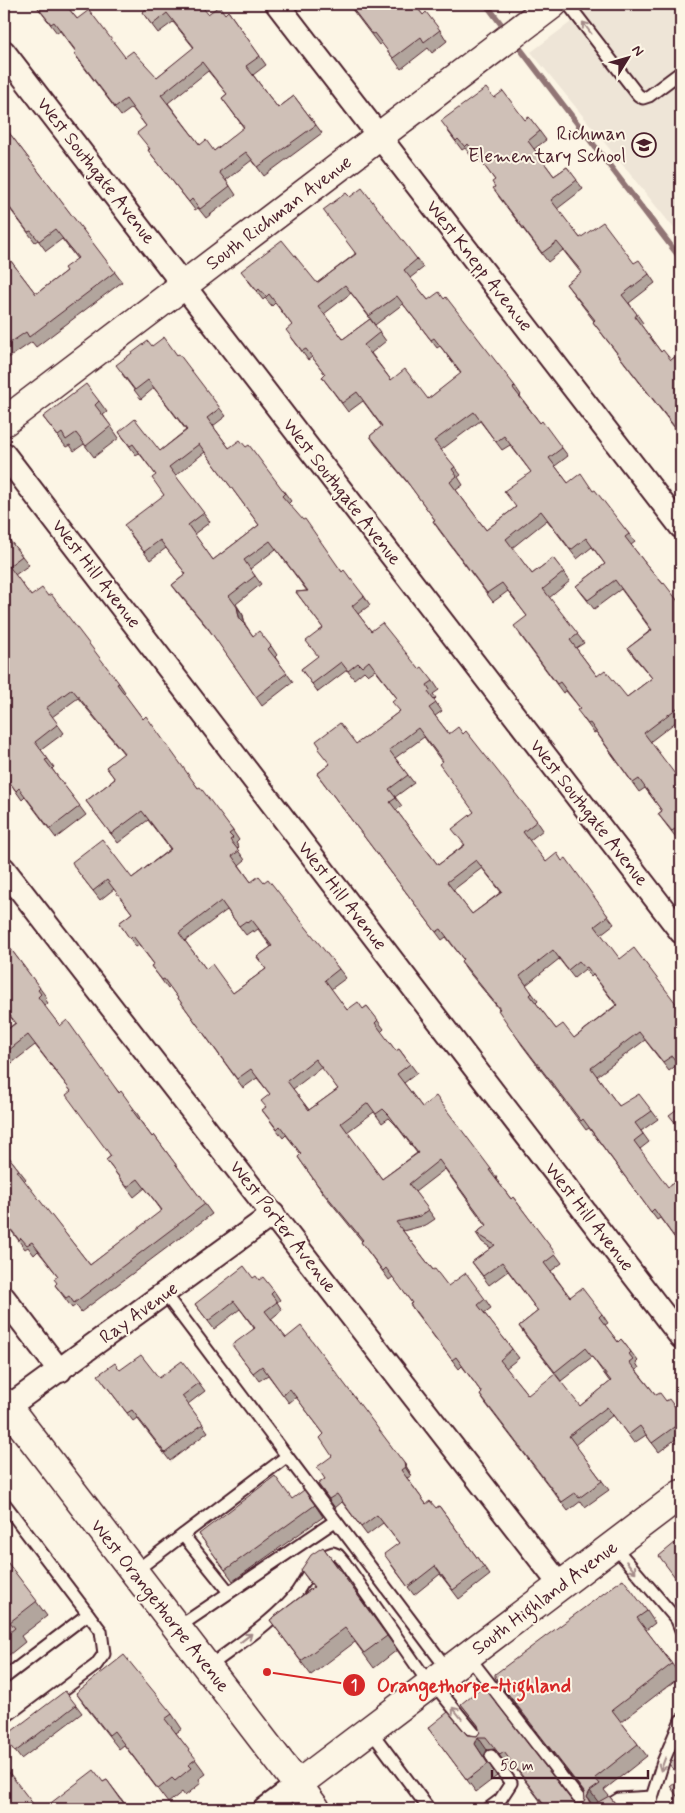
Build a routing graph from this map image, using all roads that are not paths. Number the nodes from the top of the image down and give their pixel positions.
1 (277, 4) edge
2 (553, 4) edge
3 (568, 4) edge
4 (4, 52) edge
5 (681, 72) edge
6 (379, 137) junction
7 (184, 286) junction
8 (4, 422) edge
9 (4, 454) edge
10 (681, 527) edge
11 (4, 869) edge
12 (681, 932) edge
13 (273, 1214) junction
14 (165, 1294) junction
15 (4, 1298) edge
16 (681, 1337) edge
17 (60, 1371) junction
18 (5, 1406) edge
19 (286, 1457) junction
20 (681, 1494) edge
21 (4, 1503) edge
22 (335, 1521) junction
23 (183, 1535) junction
24 (614, 1546) junction
25 (134, 1572) junction
26 (561, 1586) junction
27 (229, 1592) junction
28 (88, 1614) junction
29 (176, 1628) junction
30 (681, 1630) edge
31 (207, 1668) junction
32 (6, 1673) edge
33 (445, 1674) junction
34 (681, 1720) edge
35 (370, 1730) junction
36 (4, 1734) edge
37 (481, 1742) edge
38 (492, 1756) edge
39 (297, 1785) junction
40 (652, 1797) junction
41 (265, 1809) edge
42 (316, 1809) edge
43 (429, 1809) edge
44 (488, 1809) edge
45 (587, 1809) edge
46 (603, 1809) edge
47 (652, 1809) edge

1 - 6 street, West Knepp Avenue
2 - 6 street, South Richman Avenue
5 -> 3 lane
4 - 7 street, West Southgate Avenue
6 - 7 street, South Richman Avenue
6 - 10 street, West Knepp Avenue
7 - 8 street, South Richman Avenue
7 - 12 street, West Southgate Avenue
9 - 16 street, West Hill Avenue
11 - 13 street, West Porter Avenue
13 - 14 street, Ray Avenue
13 - 26 street, West Porter Avenue
14 - 17 street, Ray Avenue
14 - 19 lane
15 - 17 street
17 - 18 street, Ray Avenue
18 - 25 street, West Orangethorpe Avenue
19 - 22 lane
19 - 23 lane
20 - 24 street, South Highland Avenue
21 - 28 lane
22 - 27 lane
22 - 33 lane
23 - 25 lane
23 - 27 lane
24 - 26 street, South Highland Avenue
24 -> 30 lane
25 - 29 street, West Orangethorpe Avenue
26 - 33 street, South Highland Avenue
27 - 29 lane
28 - 32 lane
28 - 36 lane
29 - 31 street, West Orangethorpe Avenue
31 -> 33 lane
31 - 39 street, West Orangethorpe Avenue
33 - 35 street, South Highland Avenue
37 -> 33 lane
33 - 45 lane
34 -> 40 lane
35 - 39 street, South Highland Avenue
35 - 43 lane
38 - 44 lane
39 - 41 street, South Highland Avenue
39 - 42 street, West Orangethorpe Avenue
40 - 46 lane
40 - 47 lane

